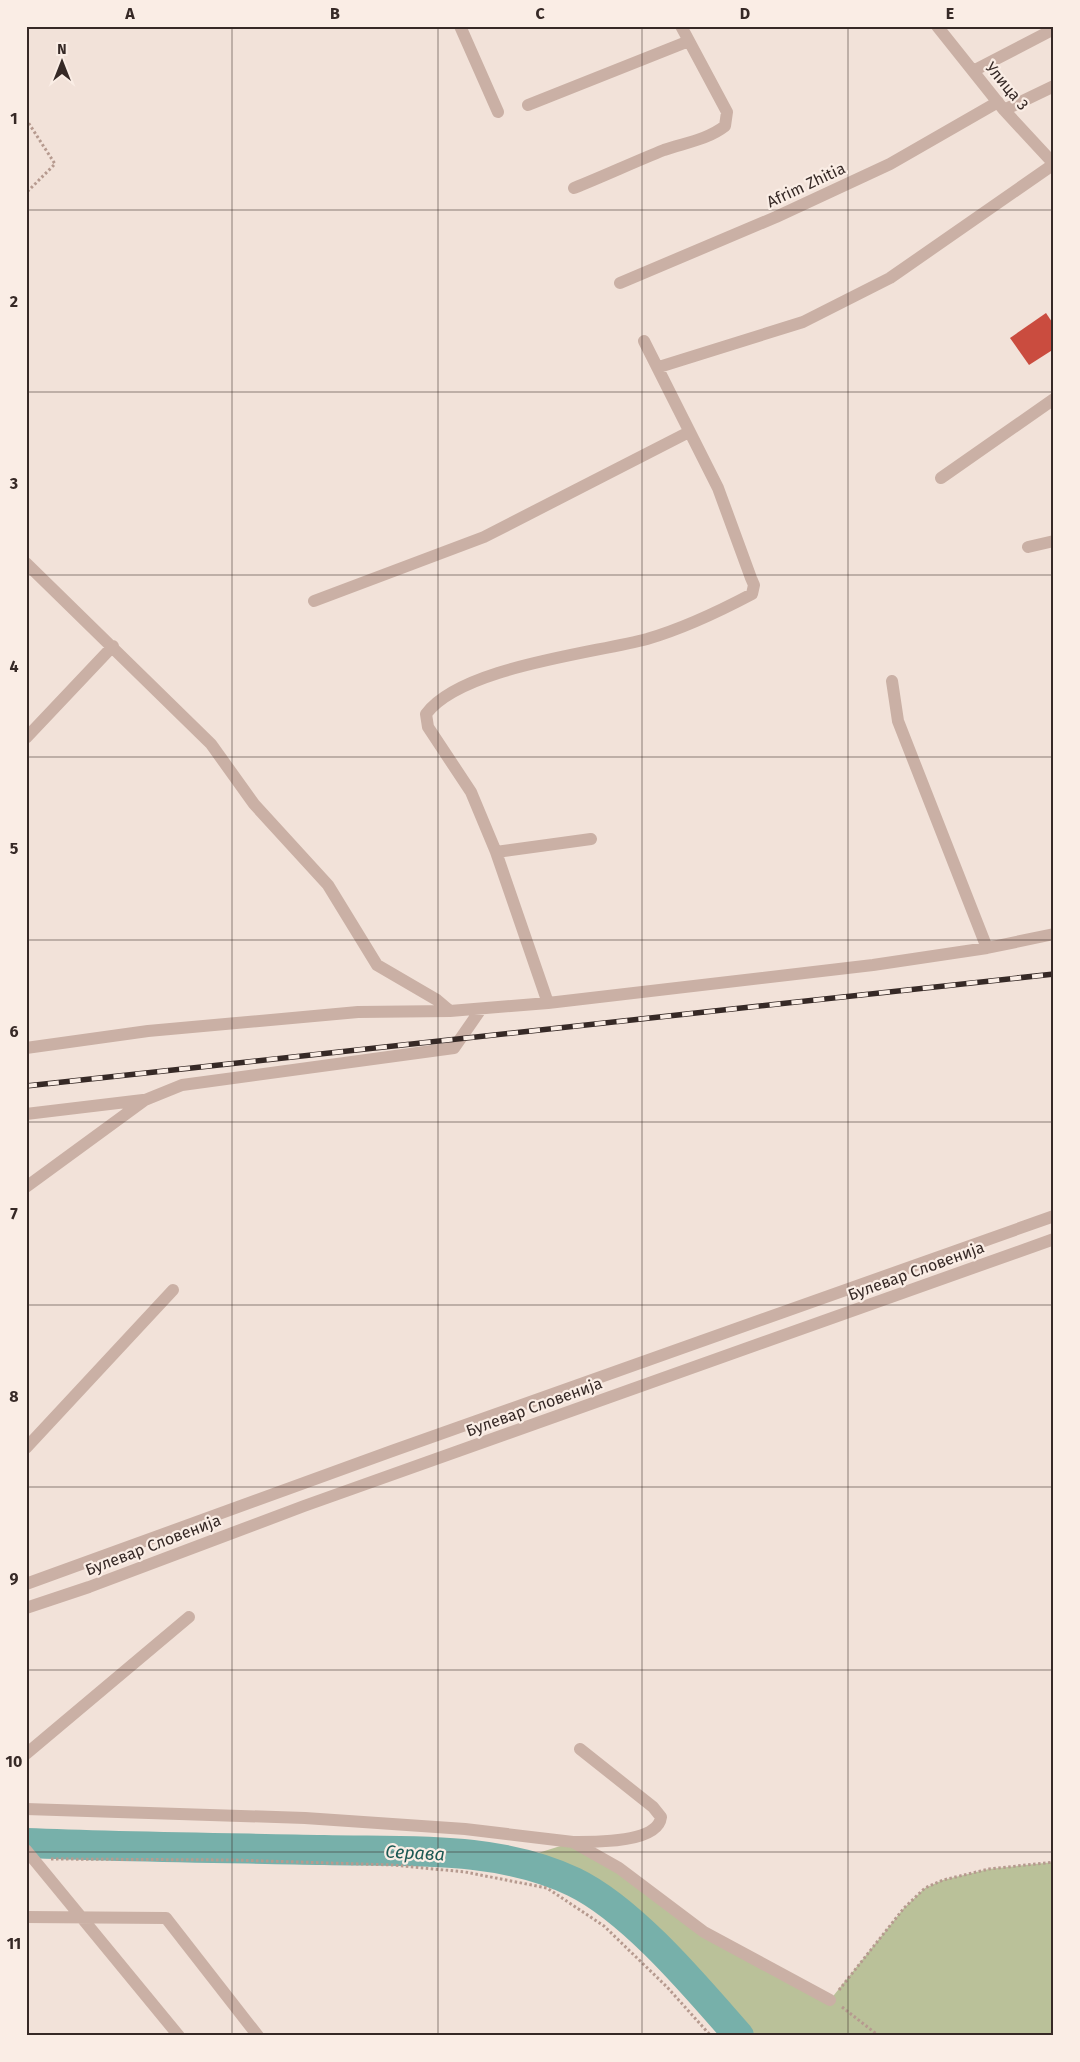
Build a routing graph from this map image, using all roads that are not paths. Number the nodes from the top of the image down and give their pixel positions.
1 (460, 26) edge
2 (681, 26) edge
3 (938, 26) edge
4 (1054, 29) edge
5 (689, 41) junction
6 (973, 71) junction
7 (1054, 86) edge
8 (528, 105) dead end
9 (1001, 106) junction
10 (498, 112) dead end
11 (1054, 164) edge
12 (574, 188) dead end
13 (620, 283) dead end
14 (644, 341) dead end
15 (659, 367) junction
16 (1054, 399) edge
17 (689, 432) junction
18 (941, 478) dead end
19 (1054, 541) edge
20 (1028, 547) dead end
21 (26, 563) edge
22 (314, 601) dead end
23 (113, 646) junction
24 (892, 681) dead end
25 (26, 738) edge
26 (591, 840) dead end
27 (496, 852) junction
28 (1054, 934) edge
29 (987, 948) junction
30 (548, 1003) junction
31 (481, 1009) junction
32 (450, 1011) junction
33 (26, 1048) edge
34 (145, 1100) junction
35 (26, 1114) edge
36 (26, 1188) edge
37 (1054, 1216) edge
38 (1054, 1239) edge
39 (173, 1290) dead end
40 (26, 1448) edge
41 (26, 1584) edge
42 (26, 1608) edge
43 (189, 1617) dead end
44 (580, 1749) dead end
45 (26, 1754) edge
46 (26, 1809) edge
47 (573, 1842) junction
48 (30, 1854) edge
49 (81, 1916) junction
50 (26, 1917) edge
51 (830, 2000) road end
52 (179, 2036) edge
53 (258, 2036) edge

1 - 10 street
2 - 5 street
3 - 6 street, Улица 3
4 - 6 street
5 - 8 street
5 - 12 street
6 - 9 street, Улица 3
7 - 9 street, Afrim Zhitia
9 - 11 street, Улица 3
9 - 13 street, Afrim Zhitia
11 - 15 street
14 - 15 street
15 - 17 street
16 - 18 street
17 - 22 street
17 - 27 street
19 - 20 street
21 - 23 street
23 - 25 street
23 - 32 street
24 - 29 street
26 - 27 street
27 - 30 street
28 - 29 street
29 - 30 street
30 - 31 street
31 - 32 street
31 - 34 street
32 - 33 street
34 - 35 street
34 - 36 street
37 - 41 street, Булевар Словенија
38 - 42 street, Булевар Словенија
39 - 40 street
43 - 45 street
44 - 47 street
46 - 47 street
47 - 51 street
48 - 49 street
49 - 50 street
49 - 52 street
49 - 53 street

